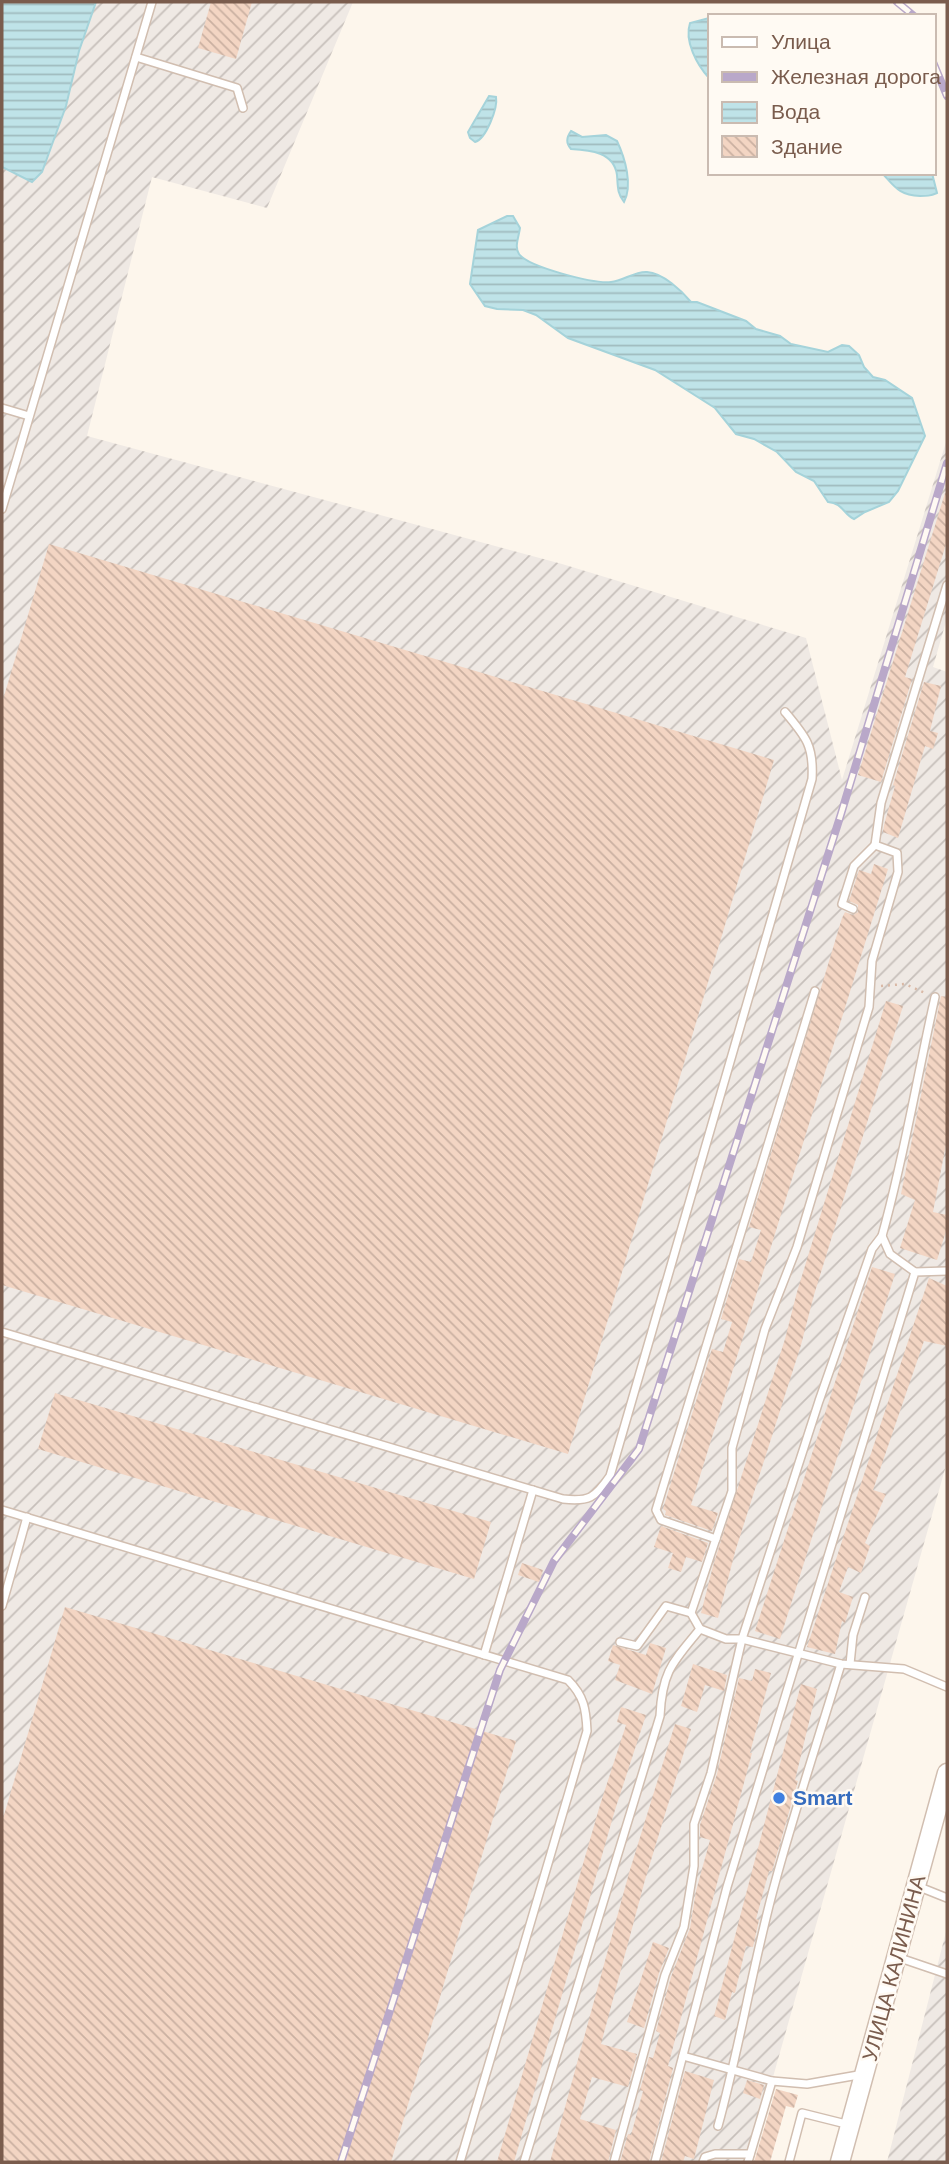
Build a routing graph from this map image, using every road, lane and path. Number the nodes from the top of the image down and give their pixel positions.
1 (152, 2) edge
2 (136, 57) junction
3 (243, 108) dead end
4 (2, 408) edge
5 (29, 416) junction
6 (2, 509) edge
7 (947, 585) edge
8 (785, 712) dead end
9 (875, 845) junction
10 (853, 909) dead end
11 (871, 987) junction
12 (815, 991) dead end
13 (935, 997) joint
14 (882, 1236) junction
15 (947, 1271) edge
16 (915, 1272) junction
17 (2, 1332) edge
18 (533, 1490) junction
19 (2, 1510) edge
20 (27, 1517) junction
21 (716, 1539) junction
22 (865, 1597) dead end
23 (2, 1606) edge
24 (691, 1613) junction
25 (700, 1629) junction
26 (742, 1639) junction
27 (620, 1642) dead end
28 (797, 1653) junction
29 (484, 1655) junction
30 (841, 1664) junction
31 (850, 1664) junction
32 (947, 1686) edge
33 (947, 1773) edge
34 (916, 1886) junction
35 (947, 1898) edge
36 (897, 1957) junction
37 (947, 1974) edge
38 (683, 2056) junction
39 (733, 2070) junction
40 (865, 2074) junction
41 (772, 2081) junction
42 (718, 2126) dead end
43 (850, 2126) junction
44 (750, 2154) junction
45 (460, 2162) edge
46 (524, 2162) edge
47 (614, 2162) edge
48 (655, 2162) edge
49 (703, 2162) edge
50 (748, 2162) edge
51 (789, 2162) edge
52 (840, 2162) edge

1 - 2 lane
2 - 3 lane
2 - 5 lane
4 - 5 lane
5 - 6 lane
7 - 9 lane
8 - 18 lane
9 - 10 lane
9 - 11 lane
11 - 13 path
11 - 21 lane
12 - 21 lane
13 - 14 lane
14 - 16 lane
14 - 26 lane
15 - 16 lane
16 - 28 lane
17 - 18 lane
18 - 29 lane
19 - 20 lane
20 - 23 lane
20 - 29 lane
21 - 24 lane
22 - 31 lane
24 - 25 lane
24 - 27 lane
25 - 26 lane
25 - 46 lane
26 - 28 lane
26 - 47 lane
28 - 30 lane
28 - 38 lane
29 - 45 lane
30 - 31 lane
30 - 39 lane
31 - 32 lane
33 - 34 street, УЛИЦА КАЛИНИНА
34 - 35 lane
34 - 36 street, УЛИЦА КАЛИНИНА
36 - 37 lane
36 - 40 street, УЛИЦА КАЛИНИНА
38 - 39 lane
38 - 48 lane
39 - 41 lane
39 - 42 lane
40 - 41 lane
40 - 43 street, УЛИЦА КАЛИНИНА
41 - 44 lane
43 - 51 lane
43 - 52 street, УЛИЦА КАЛИНИНА
44 - 49 lane
44 - 50 lane

